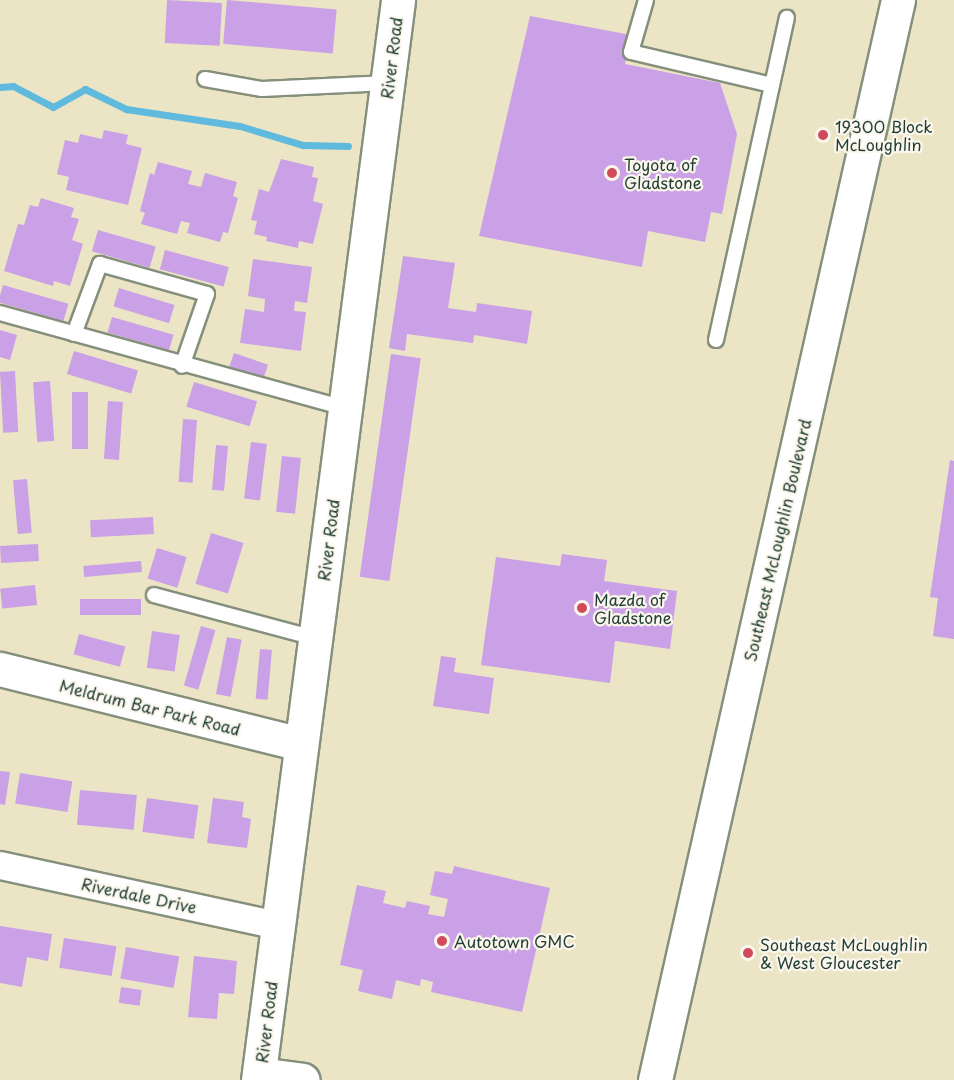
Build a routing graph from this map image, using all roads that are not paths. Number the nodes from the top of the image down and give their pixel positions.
1 (398, 0) edge
2 (646, 0) edge
3 (898, 0) edge
4 (787, 18) dead end
5 (204, 79) dead end
6 (388, 83) junction
7 (772, 85) junction
8 (0, 313) edge
9 (74, 334) junction
10 (716, 340) dead end
11 (182, 366) junction
12 (345, 408) junction
13 (154, 595) dead end
14 (315, 638) junction
15 (0, 669) edge
16 (300, 744) junction
17 (0, 865) edge
18 (278, 925) junction
19 (259, 1077) edge
20 (303, 1080) edge
21 (655, 1080) edge

1 - 6 street, River Road
2 - 7 lane
3 - 21 street, Southeast McLoughlin Boulevard
4 - 7 lane
5 - 6 lane
6 - 12 street, River Road
7 - 10 lane
8 - 9 lane
9 - 11 lane
9 - 11 lane
11 - 12 lane
12 - 14 street, River Road
13 - 14 lane
14 - 16 street, River Road
15 - 16 street, Meldrum Bar Park Road
16 - 18 street, River Road
17 - 18 street, Riverdale Drive
18 - 19 street, River Road
19 - 20 street

